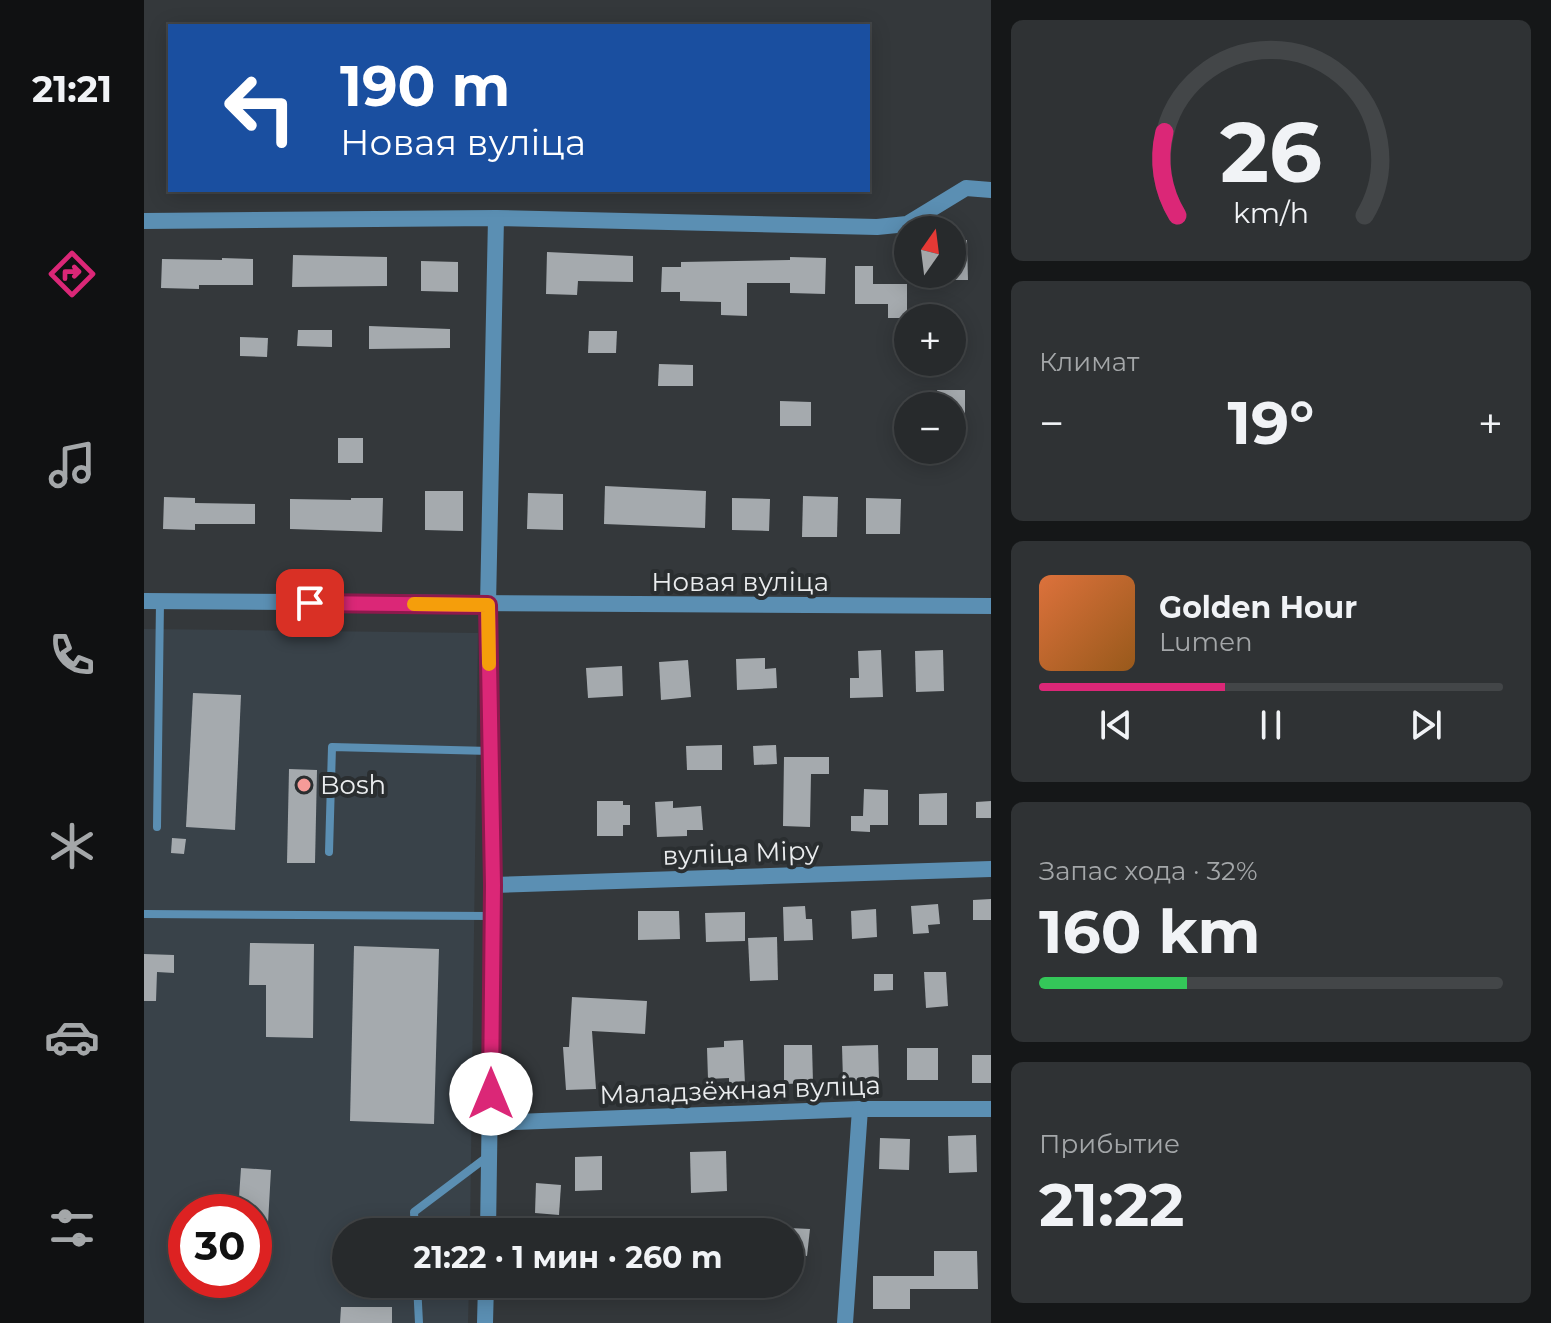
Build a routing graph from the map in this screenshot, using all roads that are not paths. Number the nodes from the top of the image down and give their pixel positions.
1 (991, 190) edge
2 (496, 218) junction
3 (144, 221) edge
4 (152, 601) edge
5 (488, 605) junction
6 (991, 606) edge
7 (491, 751) junction
8 (157, 827) dead end
9 (329, 852) dead end
10 (991, 869) edge
11 (493, 885) junction
12 (144, 914) edge
13 (492, 916) junction
14 (860, 1109) junction
15 (991, 1109) edge
16 (491, 1123) junction
17 (490, 1155) junction
18 (414, 1218) edge
19 (488, 1218) edge
20 (418, 1298) edge
21 (486, 1298) edge
22 (419, 1323) edge
23 (485, 1323) edge
24 (845, 1323) edge

1 - 2 street
2 - 3 street
2 - 5 street
4 - 5 street, Новая вуліца
4 - 8 lane
5 - 6 street, Новая вуліца
5 - 7 street
7 - 9 lane
7 - 11 street
10 - 11 street, вуліца Міру
11 - 13 street
12 - 13 lane
13 - 16 street
14 - 15 street, Маладзёжная вуліца
14 - 16 street, Маладзёжная вуліца
14 - 24 street
16 - 17 street
17 - 18 lane
17 - 19 street
20 - 22 lane
21 - 23 street

